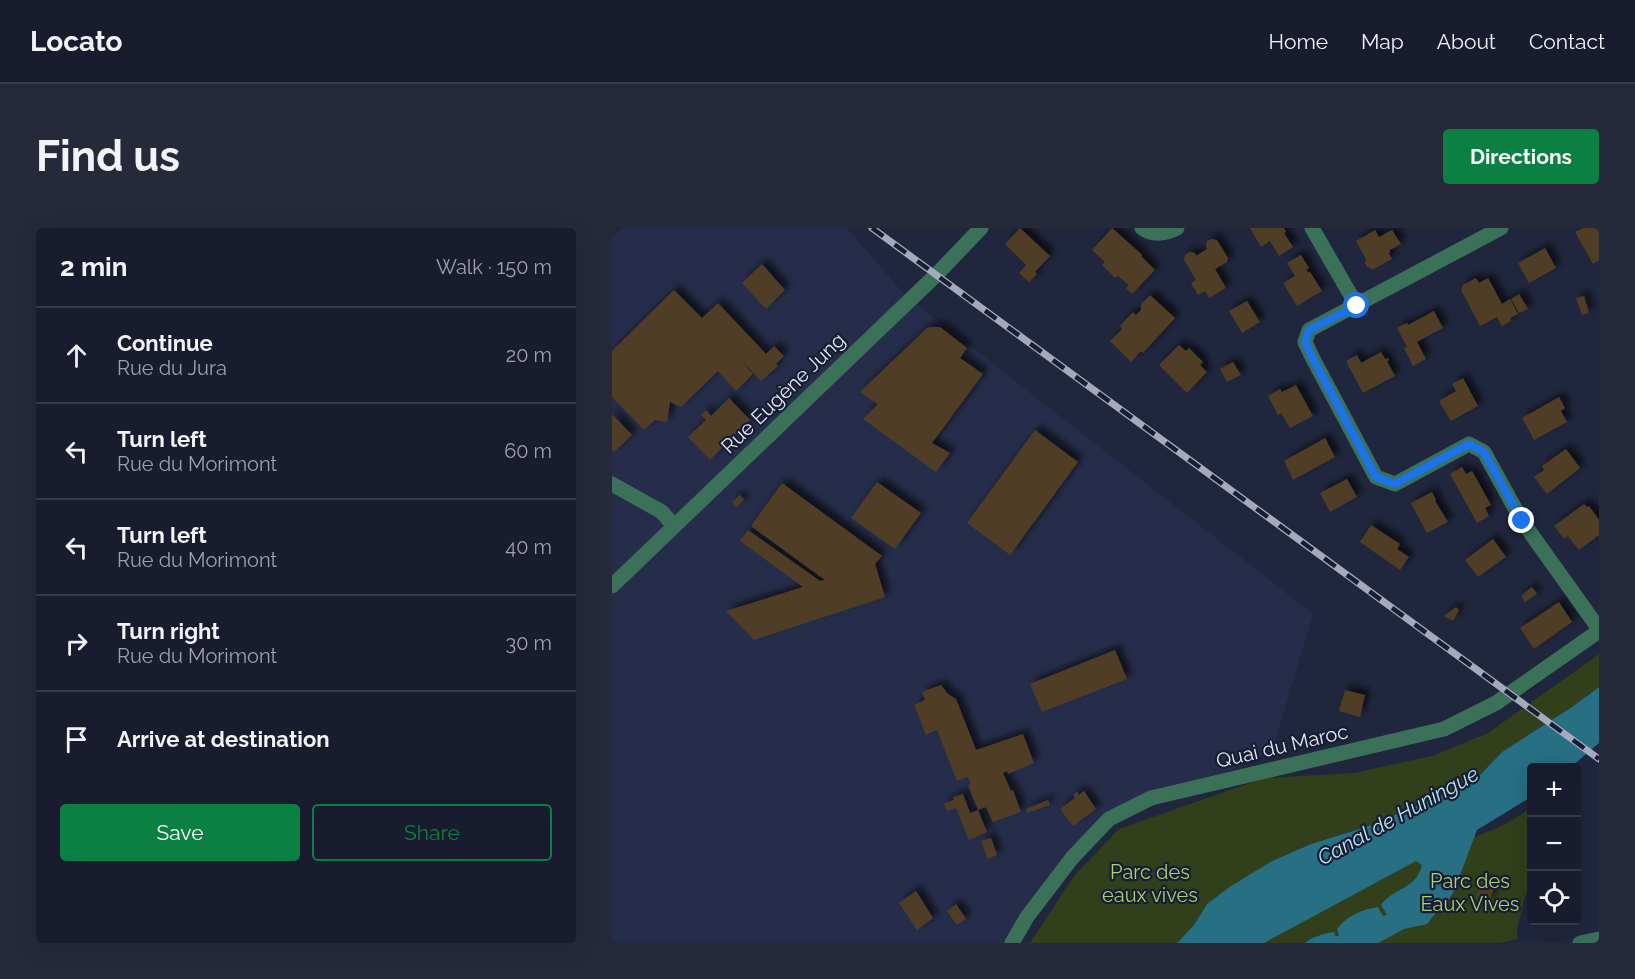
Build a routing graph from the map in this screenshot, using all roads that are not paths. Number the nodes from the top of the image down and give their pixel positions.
1 (981, 228) edge
2 (1142, 228) edge
3 (1177, 228) edge
4 (1312, 228) edge
5 (1501, 228) edge
6 (1357, 306) junction
7 (612, 484) edge
8 (674, 526) junction
9 (612, 586) edge
10 (1599, 630) edge
11 (1599, 939) edge
12 (1012, 943) edge
13 (1580, 943) edge

1 - 8 street, Rue Eugène Jung
2 - 3 street
4 - 6 street
5 - 6 street
6 - 10 street
7 - 8 street
8 - 9 street, Rue Eugène Jung
10 - 12 street, Quai du Maroc
11 - 13 street

